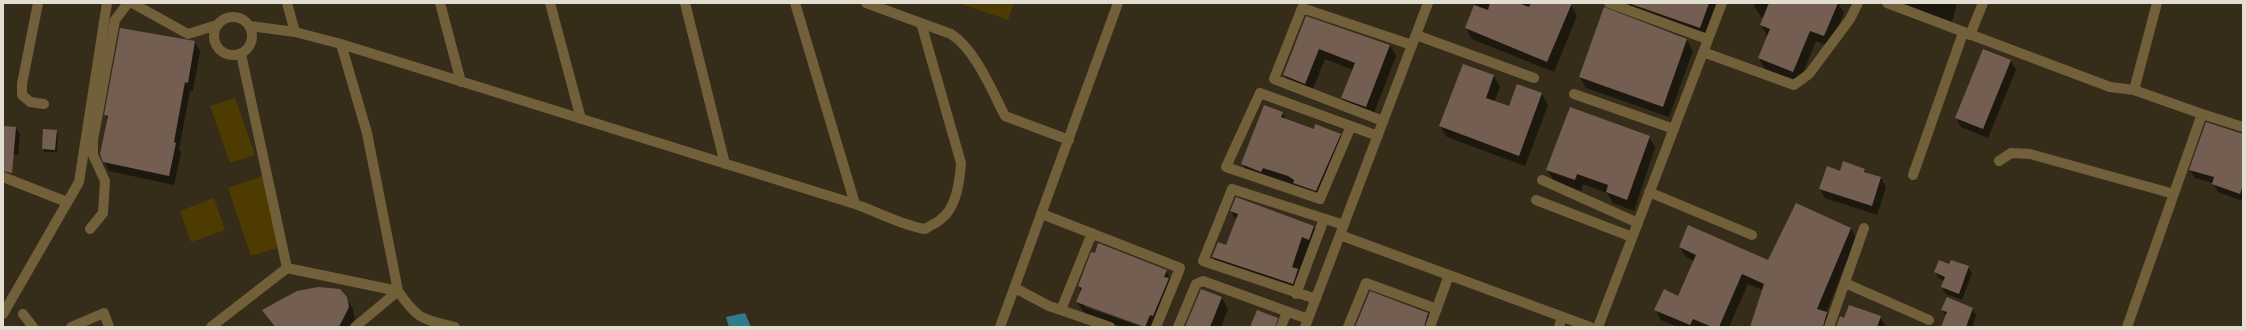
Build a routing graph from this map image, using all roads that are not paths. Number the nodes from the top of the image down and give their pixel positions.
1 (38, 3) edge
2 (107, 3) edge
3 (128, 3) edge
4 (132, 3) edge
5 (287, 3) edge
6 (440, 3) edge
7 (550, 3) edge
8 (685, 3) edge
9 (795, 3) edge
10 (866, 3) edge
11 (1118, 3) edge
12 (1428, 3) edge
13 (1609, 3) edge
14 (1722, 3) edge
15 (1858, 3) edge
16 (1887, 3) edge
17 (1983, 3) edge
18 (2157, 3) edge
19 (922, 23) junction
20 (217, 25) junction
21 (250, 26) junction
22 (295, 32) junction
23 (1966, 34) junction
24 (1707, 39) junction
25 (1414, 40) junction
26 (341, 44) junction
27 (1703, 52) junction
28 (241, 54) junction
29 (1534, 78) dead end
30 (461, 82) junction
31 (2134, 90) junction
32 (1574, 94) dead end
33 (44, 104) dead end
34 (2202, 114) junction
35 (581, 119) junction
36 (1383, 121) junction
37 (1351, 126) junction
38 (2243, 127) edge
39 (1674, 129) junction
40 (1378, 136) junction
41 (1069, 140) junction
42 (1999, 161) dead end
43 (725, 164) junction
44 (1913, 175) dead end
45 (3, 177) edge
46 (1542, 180) dead end
47 (1649, 192) junction
48 (2174, 194) junction
49 (1536, 200) dead end
50 (67, 202) junction
51 (855, 204) junction
52 (1042, 214) junction
53 (1324, 219) junction
54 (1638, 223) junction
55 (1864, 228) dead end
56 (90, 229) dead end
57 (1342, 230) junction
58 (1092, 233) junction
59 (1752, 235) dead end
60 (1632, 237) junction
61 (287, 268) junction
62 (1449, 275) junction
63 (1845, 283) junction
64 (1014, 288) junction
65 (398, 291) junction
66 (1296, 294) junction
67 (1316, 299) junction
68 (1437, 309) junction
69 (1061, 310) junction
70 (1287, 312) junction
71 (3, 314) edge
72 (23, 314) dead end
73 (1562, 316) junction
74 (1929, 320) dead end
75 (1307, 323) edge
76 (33, 327) edge
77 (71, 327) edge
78 (109, 327) edge
79 (211, 327) edge
80 (355, 327) edge
81 (455, 327) edge
82 (1000, 327) edge
83 (1110, 327) edge
84 (1156, 327) edge
85 (1178, 327) edge
86 (1281, 327) edge
87 (1348, 327) edge
88 (1430, 327) edge
89 (1559, 327) edge
90 (1590, 327) edge
91 (1598, 327) edge
92 (1829, 327) edge
93 (2127, 327) edge

1 - 33 street
2 - 50 street
3 - 56 street
4 - 20 street
5 - 22 street
6 - 30 street
7 - 35 street
8 - 43 street
9 - 51 street
10 - 19 street
11 - 41 street
12 - 25 street
13 - 24 street
14 - 24 street
15 - 27 street
16 - 23 street
17 - 23 street
18 - 31 street
19 - 41 street
19 - 51 street
20 - 21 street
20 - 28 street
21 - 22 street
21 - 28 street
22 - 26 street
23 - 31 street
23 - 44 street
24 - 27 street
25 - 29 street
25 - 36 street
25 - 36 street
26 - 30 street
26 - 65 street
27 - 39 street
28 - 61 street
30 - 35 street
31 - 34 street
32 - 39 street
34 - 38 street
34 - 48 street
35 - 43 street
36 - 40 street
37 - 37 street
37 - 40 street
39 - 47 street
40 - 57 street
41 - 52 street
42 - 48 street
43 - 51 street
45 - 50 street
46 - 54 street
47 - 54 street
47 - 59 street
48 - 93 street
49 - 60 street
50 - 71 street
52 - 58 street
52 - 64 street
53 - 57 street
53 - 66 street
53 - 66 street
54 - 60 street
55 - 63 street
57 - 62 street
57 - 67 street
58 - 69 street
58 - 84 street
60 - 91 street
61 - 65 street
61 - 79 street
62 - 68 street
62 - 73 street
63 - 74 street
63 - 92 street
64 - 69 street
64 - 82 street
65 - 80 street
65 - 81 street
66 - 67 street
67 - 75 street
68 - 87 street
68 - 88 street
69 - 83 street
70 - 75 street
70 - 85 street
70 - 86 street
72 - 76 street
73 - 89 street
73 - 90 street
77 - 78 street

